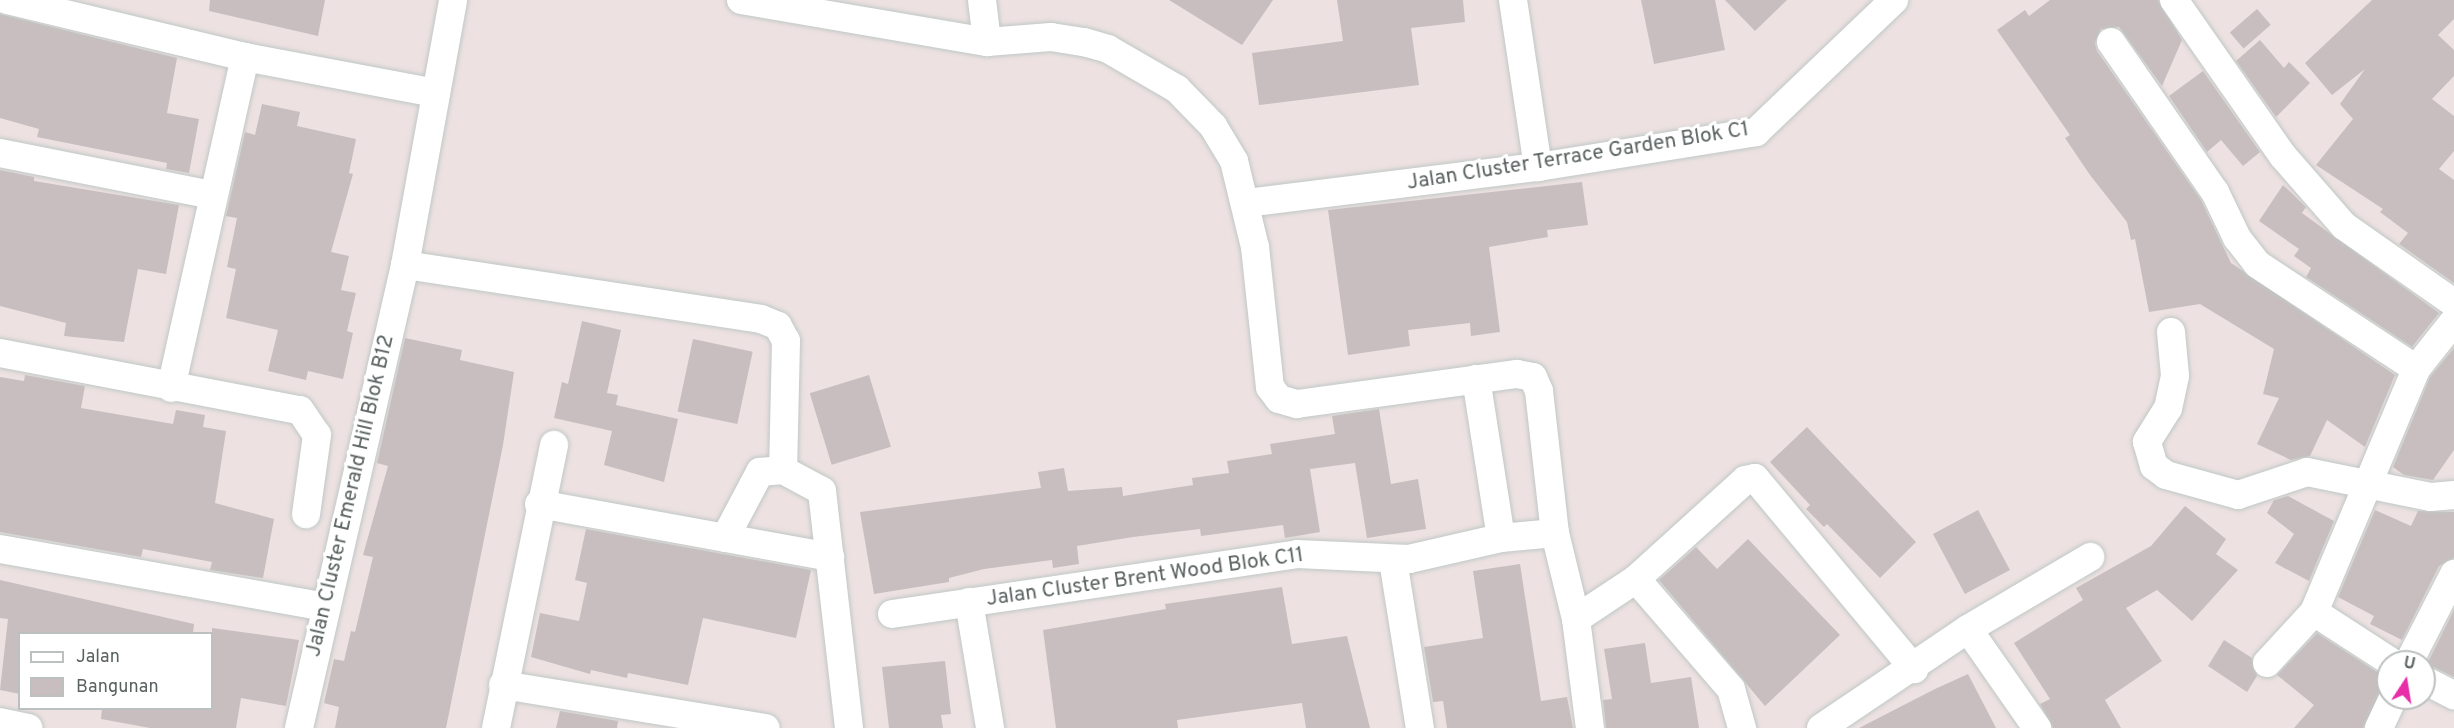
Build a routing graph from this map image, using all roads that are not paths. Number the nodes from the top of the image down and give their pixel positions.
1 (7, 0) edge
2 (453, 0) edge
3 (741, 0) edge
4 (982, 0) edge
5 (1513, 0) edge
6 (1894, 0) edge
7 (2174, 0) edge
8 (987, 42) junction
9 (2110, 42) dead end
10 (245, 57) junction
11 (436, 93) junction
12 (0, 153) edge
13 (1538, 167) junction
14 (213, 195) junction
15 (1247, 203) junction
16 (405, 265) junction
17 (2454, 303) edge
18 (2454, 321) edge
19 (2171, 332) dead end
20 (0, 353) edge
21 (2416, 369) junction
22 (1476, 379) junction
23 (171, 388) junction
24 (554, 445) dead end
25 (783, 470) junction
26 (2370, 484) junction
27 (2454, 495) edge
28 (539, 504) junction
29 (306, 514) dead end
30 (1555, 533) junction
31 (725, 538) junction
32 (1501, 538) junction
33 (0, 549) edge
34 (830, 557) junction
35 (2090, 557) dead end
36 (1394, 560) junction
37 (2454, 574) edge
38 (1636, 579) junction
39 (969, 602) junction
40 (324, 607) junction
41 (2314, 612) junction
42 (892, 614) dead end
43 (1576, 619) junction
44 (1968, 628) junction
45 (2415, 650) edge
46 (2376, 652) edge
47 (2267, 663) dead end
48 (1914, 669) junction
49 (503, 685) junction
50 (2436, 686) edge
51 (2454, 695) edge
52 (2387, 710) edge
53 (0, 722) edge
54 (28, 728) edge
55 (299, 728) edge
56 (496, 728) edge
57 (765, 728) edge
58 (849, 728) edge
59 (990, 728) edge
60 (1420, 728) edge
61 (1590, 728) edge
62 (1742, 728) edge
63 (1821, 728) edge
64 (2037, 728) edge
65 (2379, 728) edge

1 - 10 street
2 - 11 street, Jalan Cluster Emerald Hill Blok B12
3 - 8 street
4 - 8 street
5 - 13 street
6 - 13 street, Jalan Cluster Terrace Garden Blok C1
7 - 17 street
8 - 15 street
9 - 21 street
10 - 11 street
10 - 14 street
11 - 16 street, Jalan Cluster Emerald Hill Blok B12
12 - 14 street
13 - 15 street, Jalan Cluster Terrace Garden Blok C1
14 - 23 street
15 - 22 street
16 - 25 street
16 - 40 street, Jalan Cluster Emerald Hill Blok B12
18 - 21 street
19 - 26 street
20 - 23 street
21 - 26 street
22 - 30 street
22 - 32 street
23 - 29 street
24 - 28 street
25 - 31 street
25 - 34 street
26 - 27 street
26 - 41 street
28 - 31 street
28 - 49 street
30 - 32 street, Jalan Cluster Brent Wood Blok C11
30 - 43 street
31 - 34 street
32 - 36 street, Jalan Cluster Brent Wood Blok C11
33 - 40 street
34 - 58 street
35 - 44 street
36 - 39 street, Jalan Cluster Brent Wood Blok C11
36 - 60 street
37 - 45 street
38 - 43 street
38 - 48 street
38 - 62 street
39 - 42 street, Jalan Cluster Brent Wood Blok C11
39 - 59 street
40 - 55 street, Jalan Cluster Emerald Hill Blok B12
41 - 46 street
41 - 47 street
43 - 61 street
44 - 48 street
44 - 64 street
48 - 63 street
49 - 56 street
49 - 57 street
50 - 51 street
52 - 65 street
53 - 54 street

